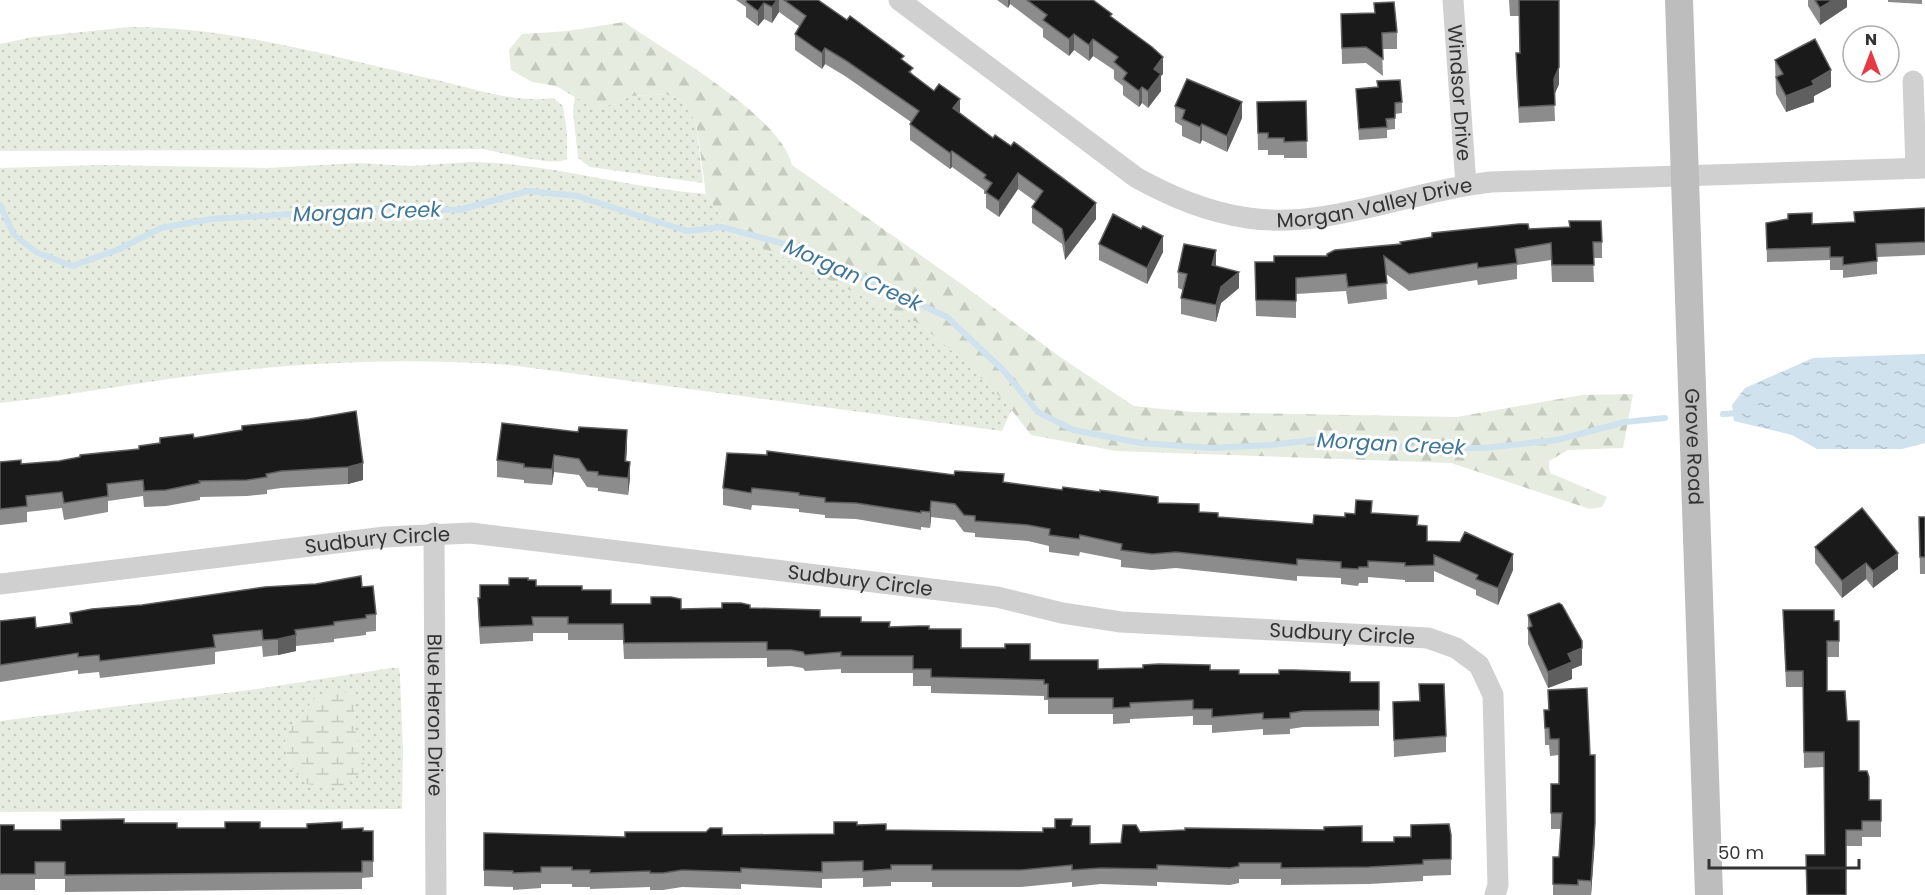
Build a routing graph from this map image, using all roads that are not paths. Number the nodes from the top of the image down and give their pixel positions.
1 (899, 0) edge
2 (1453, 0) edge
3 (1679, 0) edge
4 (1913, 81) dead end
5 (1920, 168) edge
6 (1685, 177) junction
7 (1466, 185) junction
8 (434, 533) junction
9 (0, 584) edge
10 (436, 895) edge
11 (1495, 895) edge
12 (1709, 895) edge

1 - 7 street, Morgan Valley Drive
2 - 7 street, Windsor Drive
3 - 6 street, Grove Road
4 - 5 street, Morgan Valley Drive
5 - 6 street, Morgan Valley Drive
6 - 7 street, Morgan Valley Drive
6 - 12 street, Grove Road
8 - 9 street, Sudbury Circle
8 - 10 street, Blue Heron Drive
8 - 11 street, Sudbury Circle

